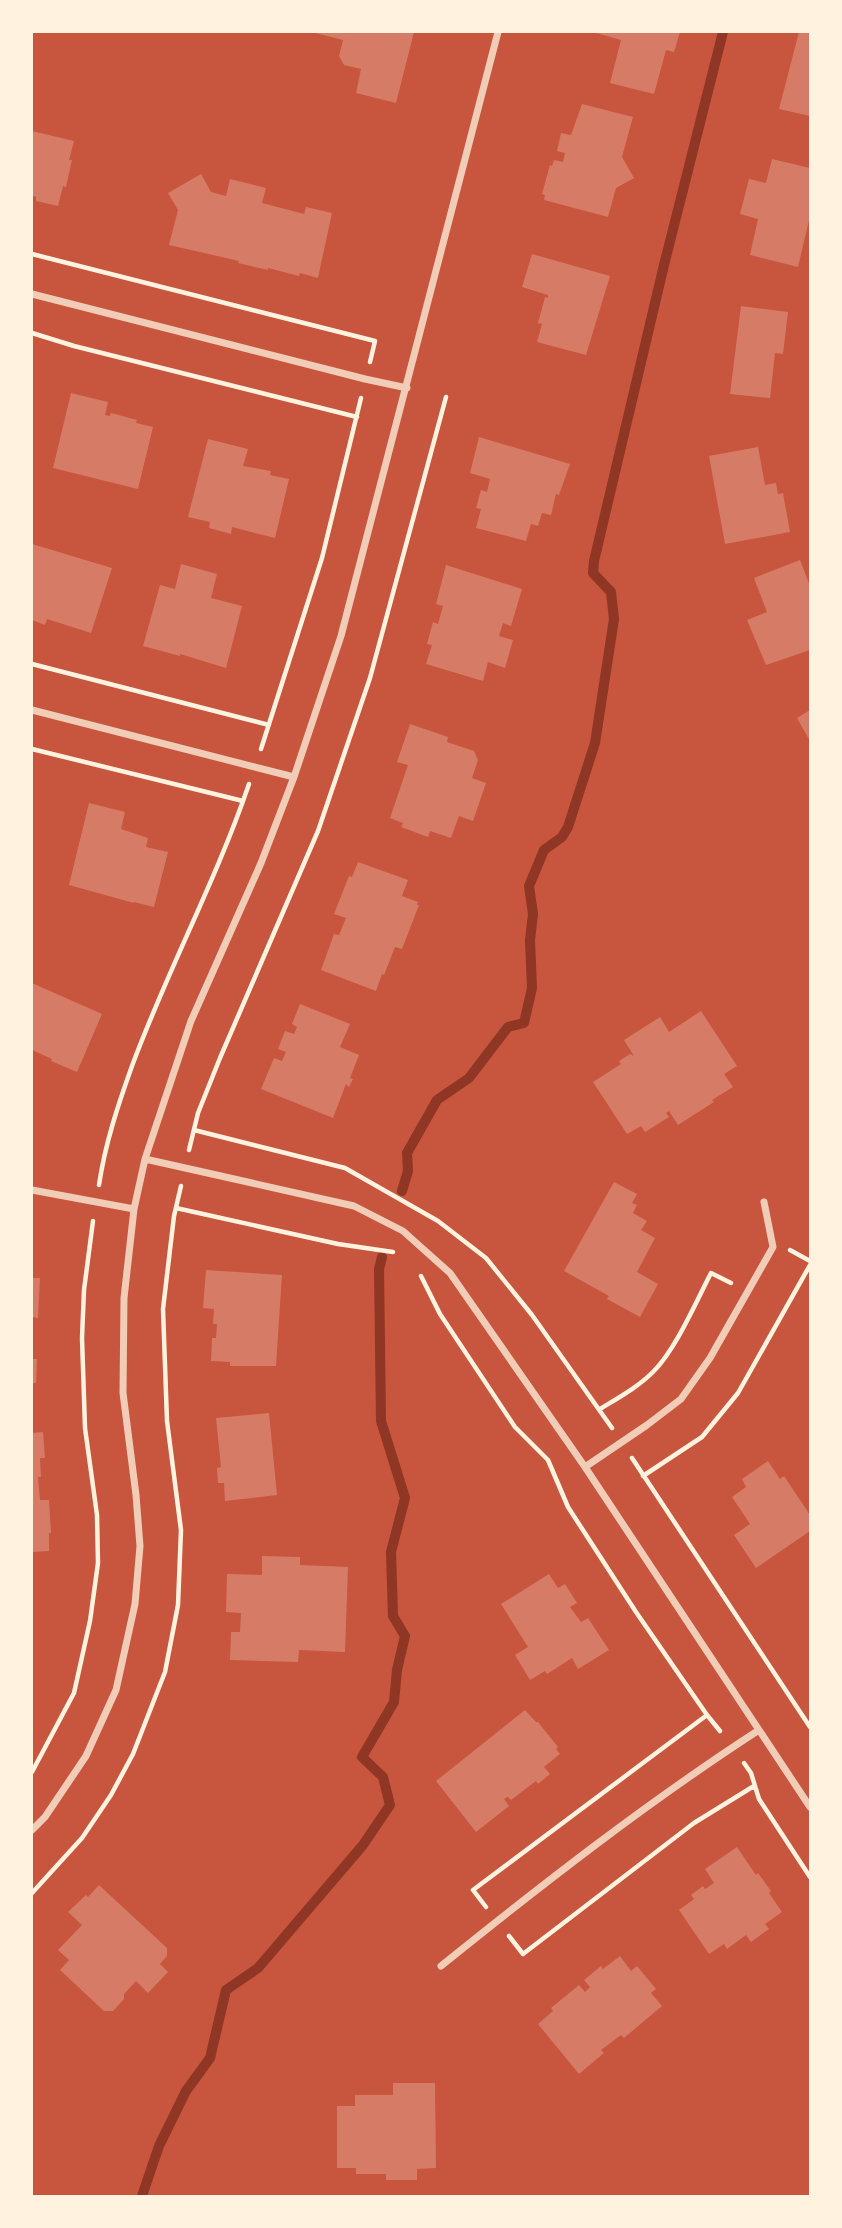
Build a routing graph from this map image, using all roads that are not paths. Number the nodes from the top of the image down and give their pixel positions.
1 (498, 32) edge
2 (32, 294) edge
3 (407, 388) junction
4 (32, 710) edge
5 (294, 777) junction
6 (145, 1159) junction
7 (32, 1190) edge
8 (764, 1202) dead end
9 (134, 1209) junction
10 (585, 1467) junction
11 (759, 1730) junction
12 (810, 1807) edge
13 (32, 1830) edge
14 (441, 1966) dead end

1 - 3 street
2 - 3 street
3 - 5 street
4 - 5 street
5 - 6 street
6 - 9 street
6 - 10 street
7 - 9 street
8 - 10 street
9 - 13 street
10 - 11 street
11 - 12 street
11 - 14 street

